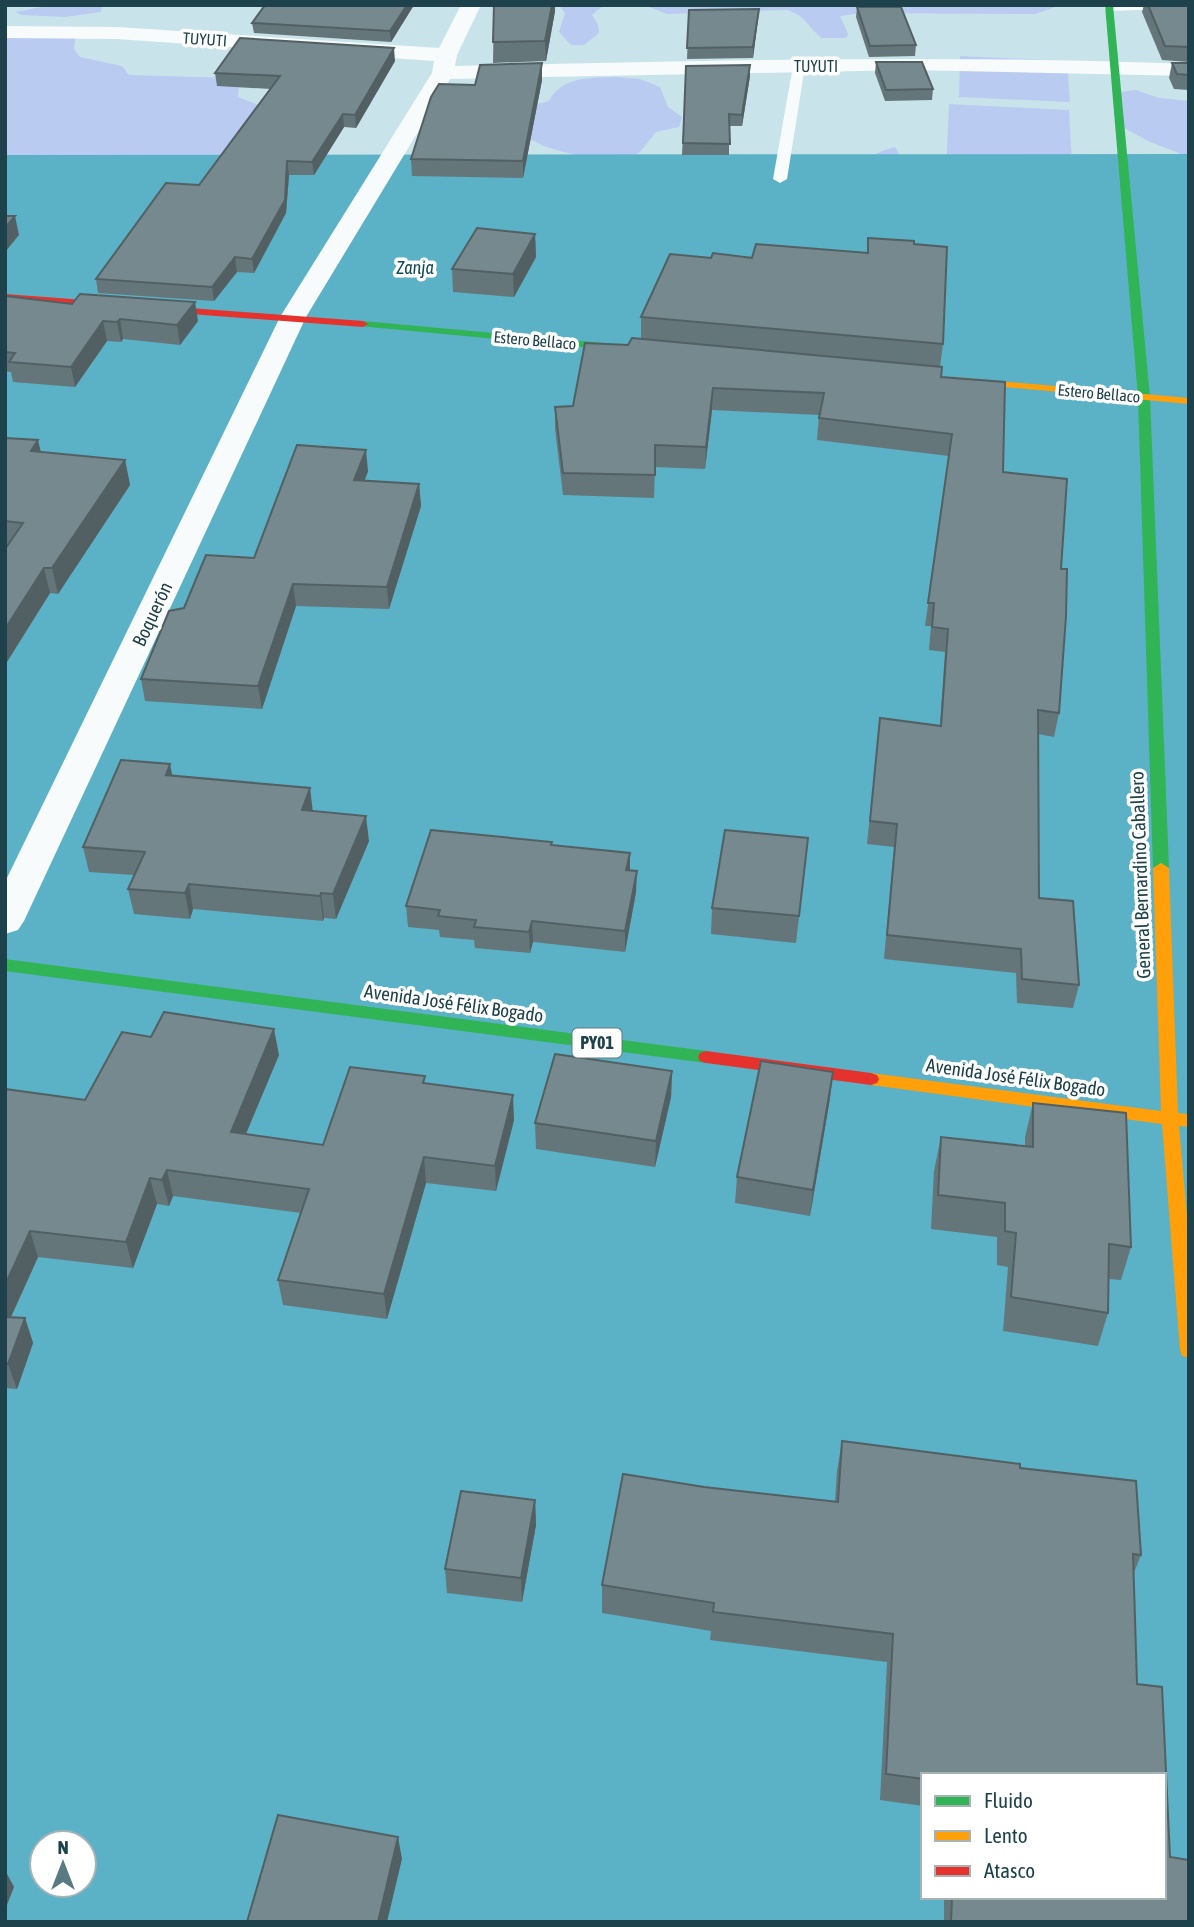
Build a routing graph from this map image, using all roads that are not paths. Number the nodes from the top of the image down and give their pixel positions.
1 (471, 5) edge
2 (1168, 5) edge
3 (1109, 6) edge
4 (5, 32) edge
5 (444, 64) junction
6 (799, 66) junction
7 (1118, 66) junction
8 (1189, 70) edge
9 (780, 178) dead end
10 (5, 297) edge
11 (297, 313) junction
12 (650, 351) edge
13 (938, 378) edge
14 (1144, 397) junction
15 (1189, 401) edge
16 (5, 921) edge
17 (5, 965) edge
18 (1170, 1119) junction
19 (1189, 1121) edge
20 (1189, 1350) edge

1 - 5 street, Boquerón
2 - 3 lane
3 - 7 main road, General Bernardino Caballero
4 - 5 street, TUYUTI
5 - 6 street, TUYUTI
5 - 11 street, Boquerón
6 - 7 street, TUYUTI
6 - 9 lane
7 - 8 street, TUYUTI
7 - 14 main road, General Bernardino Caballero
10 - 11 main road, Estero Bellaco
11 - 12 main road, Estero Bellaco
11 - 16 street, Boquerón
13 - 14 main road, Estero Bellaco
14 - 15 main road, Estero Bellaco
14 - 18 main road, General Bernardino Caballero
17 - 18 main road, Avenida José Félix Bogado / PY01
18 - 19 main road, Avenida José Félix Bogado / PY01
18 - 20 main road, General Bernardino Caballero

